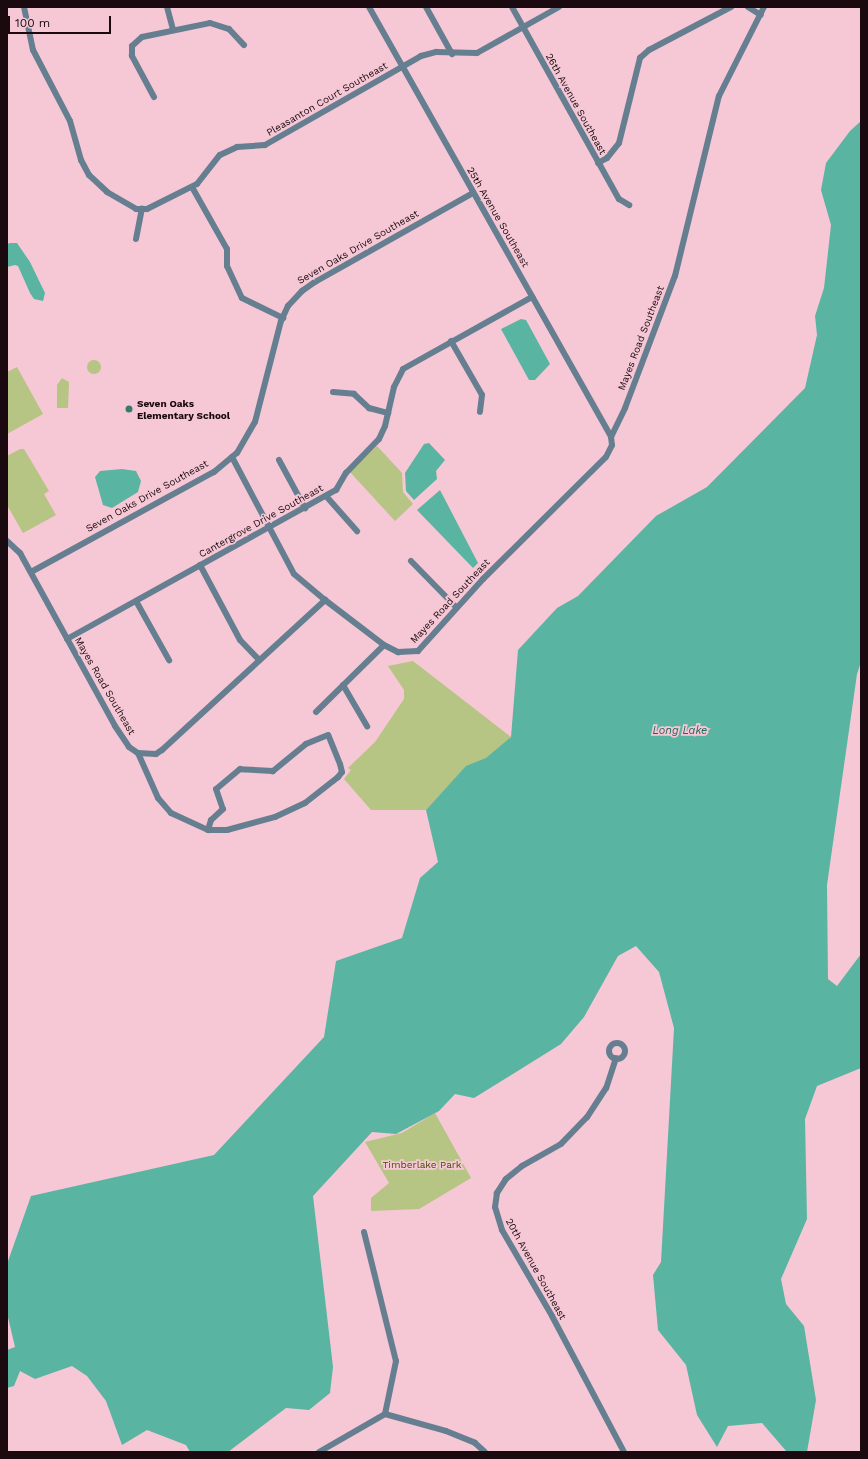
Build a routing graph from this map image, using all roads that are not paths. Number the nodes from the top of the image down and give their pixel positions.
1 (24, 7) edge
2 (167, 7) edge
3 (368, 7) edge
4 (426, 7) edge
5 (512, 7) edge
6 (559, 7) edge
7 (731, 7) edge
8 (748, 7) edge
9 (764, 7) edge
10 (761, 15) junction
11 (523, 27) junction
12 (173, 30) junction
13 (244, 45) dead end
14 (452, 54) junction
15 (402, 67) junction
16 (154, 97) dead end
17 (598, 163) junction
18 (192, 187) junction
19 (473, 193) junction
20 (629, 205) dead end
21 (142, 209) junction
22 (136, 239) dead end
23 (532, 297) junction
24 (283, 318) junction
25 (451, 342) junction
26 (333, 392) dead end
27 (480, 412) dead end
28 (388, 413) junction
29 (611, 437) junction
30 (232, 457) junction
31 (279, 460) dead end
32 (326, 496) junction
33 (305, 508) junction
34 (269, 528) junction
35 (357, 531) dead end
36 (7, 541) edge
37 (411, 561) dead end
38 (200, 566) junction
39 (31, 572) junction
40 (325, 600) junction
41 (136, 601) junction
42 (456, 607) junction
43 (67, 639) junction
44 (384, 645) junction
45 (169, 660) dead end
46 (259, 660) junction
47 (343, 685) junction
48 (316, 712) dead end
49 (368, 726) dead end
50 (138, 753) junction
51 (208, 830) junction
52 (616, 1058) dead end
53 (364, 1232) dead end
54 (385, 1414) junction
55 (319, 1452) edge
56 (485, 1452) edge
57 (624, 1452) edge

1 - 21 street
2 - 12 street
3 - 15 street, 25th Avenue Southeast
4 - 14 street
5 - 11 street, 26th Avenue Southeast
6 - 11 street, Pleasanton Court Southeast
7 - 17 street
8 - 10 street
9 - 10 street, Mayes Road Southeast
10 - 29 street, Mayes Road Southeast
11 - 14 street, Pleasanton Court Southeast
11 - 17 street, 26th Avenue Southeast
12 - 13 street
12 - 16 street
14 - 15 street, Pleasanton Court Southeast
15 - 18 street, Pleasanton Court Southeast
15 - 19 street, 25th Avenue Southeast
17 - 20 street, 26th Avenue Southeast
18 - 21 street, Pleasanton Court Southeast
18 - 24 street
19 - 23 street, 25th Avenue Southeast
19 - 24 street, Seven Oaks Drive Southeast
21 - 22 street
23 - 25 street, Cantergrove Drive Southeast
23 - 29 street, 25th Avenue Southeast
24 - 30 street, Seven Oaks Drive Southeast
25 - 27 street
25 - 28 street, Cantergrove Drive Southeast
26 - 28 street
28 - 32 street, Cantergrove Drive Southeast
29 - 42 street, Mayes Road Southeast
30 - 34 street, Mayes Road Southeast
30 - 39 street, Seven Oaks Drive Southeast
31 - 33 street
32 - 33 street, Cantergrove Drive Southeast
32 - 35 street
33 - 34 street, Cantergrove Drive Southeast
34 - 38 street, Cantergrove Drive Southeast
34 - 40 street, Mayes Road Southeast
36 - 39 street, Mayes Road Southeast
37 - 42 street
38 - 41 street, Cantergrove Drive Southeast
38 - 46 street
39 - 43 street, Mayes Road Southeast
40 - 44 street, Mayes Road Southeast
40 - 46 street
41 - 43 street, Cantergrove Drive Southeast
41 - 45 street
42 - 44 street, Mayes Road Southeast
43 - 50 street, Mayes Road Southeast
44 - 47 street
46 - 50 street
47 - 48 street
47 - 49 street
50 - 51 street
51 - 51 street
52 - 57 street, 20th Avenue Southeast
53 - 54 street
54 - 55 street
54 - 56 street

